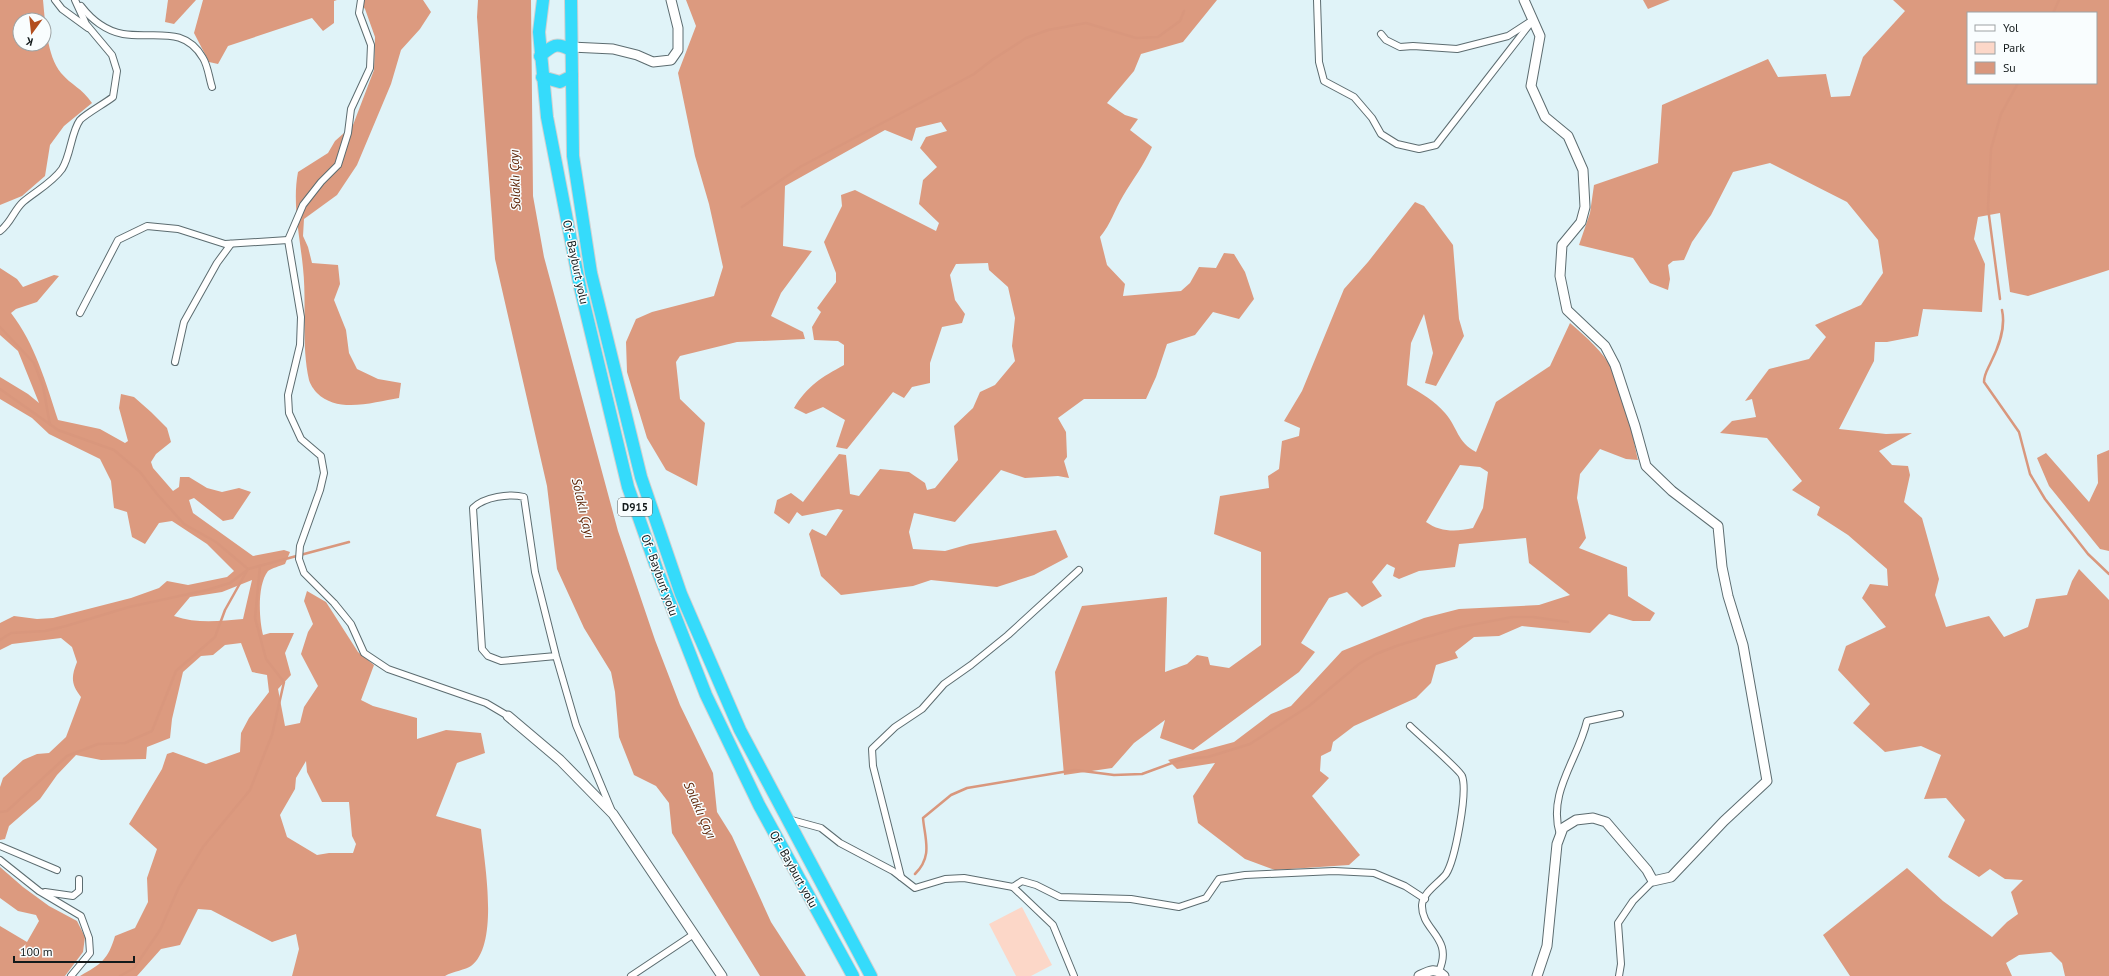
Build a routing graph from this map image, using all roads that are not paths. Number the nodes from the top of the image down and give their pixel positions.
1 (55, 0) edge
2 (75, 0) edge
3 (361, 0) edge
4 (543, 0) edge
5 (572, 0) edge
6 (671, 0) edge
7 (1317, 0) edge
8 (1524, 0) edge
9 (1533, 20) junction
10 (94, 32) junction
11 (1381, 34) dead end
12 (571, 48) junction
13 (540, 56) junction
14 (572, 76) junction
15 (542, 77) junction
16 (212, 87) dead end
17 (0, 231) edge
18 (288, 240) junction
19 (231, 244) junction
20 (80, 313) dead end
21 (175, 362) dead end
22 (1079, 570) dead end
23 (556, 656) junction
24 (1620, 714) dead end
25 (508, 716) joint
26 (1410, 726) dead end
27 (613, 814) junction
28 (788, 819) junction
29 (1560, 835) junction
30 (0, 846) edge
31 (0, 860) edge
32 (57, 870) dead end
33 (901, 877) junction
34 (79, 879) dead end
35 (1653, 881) junction
36 (1013, 887) junction
37 (39, 891) junction
38 (1425, 899) junction
39 (694, 934) junction
40 (1442, 974) edge
41 (71, 976) edge
42 (631, 976) edge
43 (722, 976) edge
44 (853, 976) edge
45 (871, 976) edge
46 (1074, 976) edge
47 (1419, 976) edge
48 (1537, 976) edge
49 (1619, 976) edge

1 - 10 street
2 - 10 street
2 - 16 street
3 - 18 street
4 - 13 highway, Of - Bayburt yolu / D915
5 - 12 highway, Of - Bayburt yolu / D915
6 - 12 street
7 - 9 street
8 - 9 street
9 - 11 street
9 - 35 street
10 - 17 street
12 - 13 highway
12 - 14 highway, Of - Bayburt yolu / D915
13 - 15 highway, Of - Bayburt yolu / D915
14 - 15 highway
14 - 28 highway, Of - Bayburt yolu / D915
15 - 44 highway, Of - Bayburt yolu / D915
18 - 19 street
18 - 25 street
19 - 20 street
19 - 21 street
22 - 33 street
23 - 23 street
23 - 27 street
24 - 29 street
25 - 27 street
26 - 38 street
27 - 39 street
28 - 33 street
28 - 45 highway, Of - Bayburt yolu / D915
29 - 35 street
29 - 48 street
30 - 32 street
31 - 37 street
33 - 36 street
34 - 37 street
35 - 49 street
36 - 38 street
36 - 46 street
37 - 41 street
38 - 40 street
39 - 42 street
39 - 43 street
40 - 47 street

